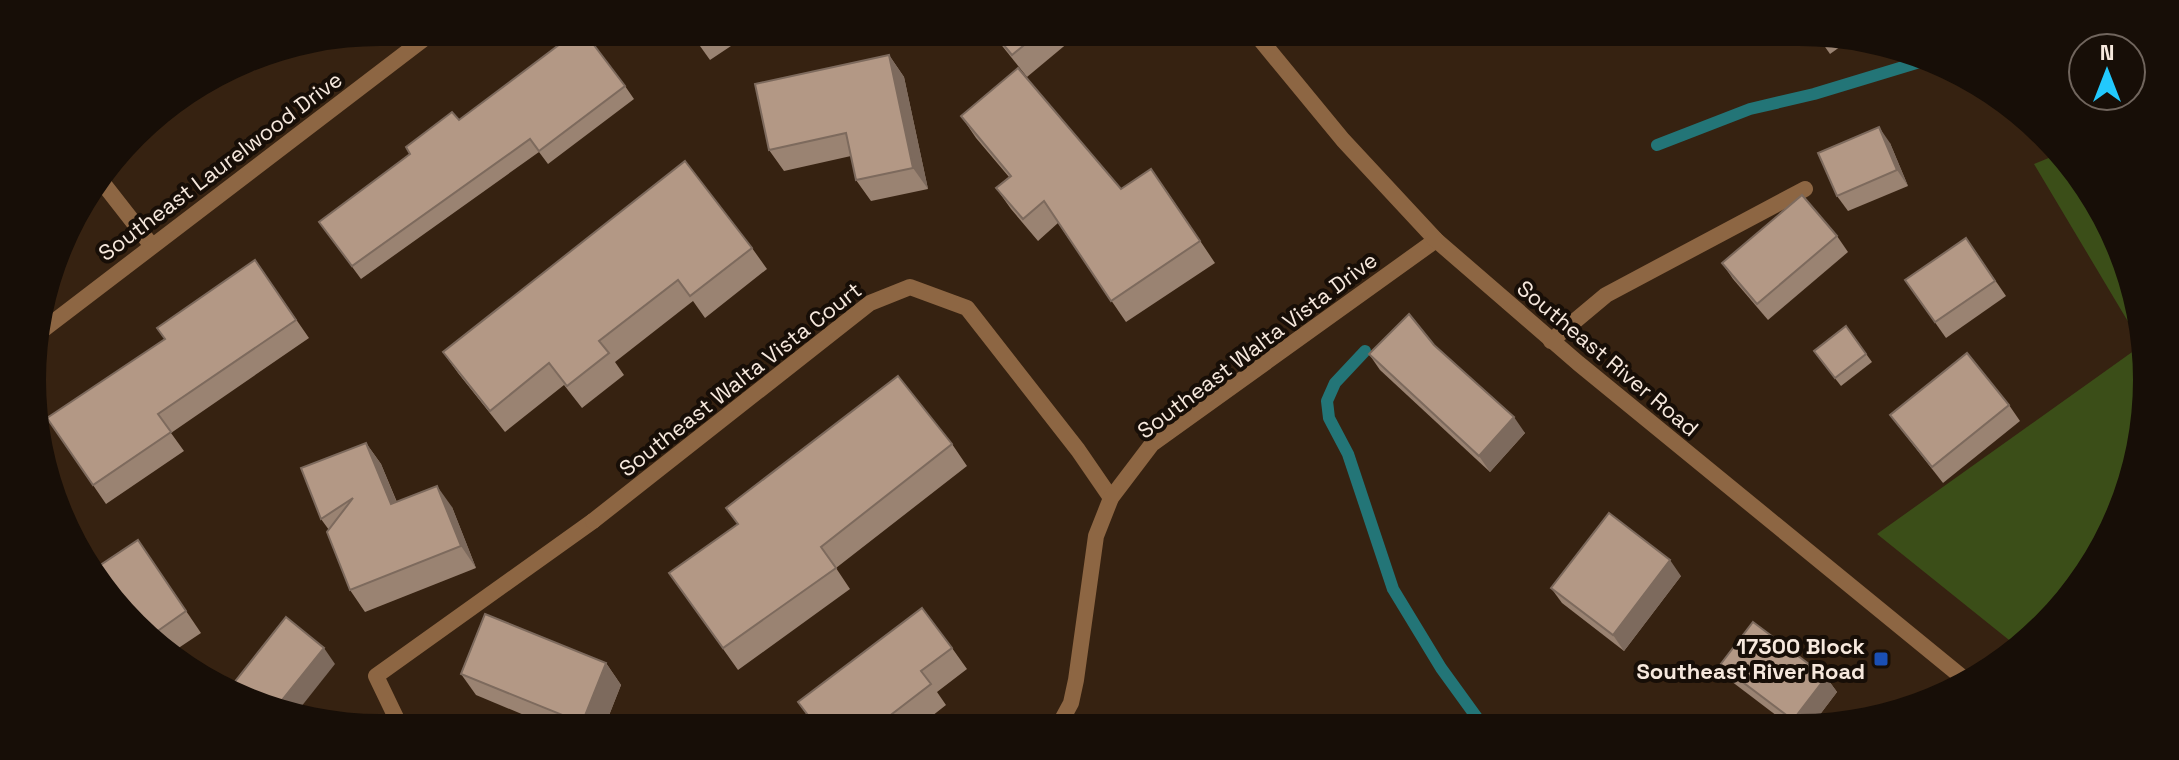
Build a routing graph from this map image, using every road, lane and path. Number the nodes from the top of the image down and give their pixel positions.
1 (415, 46) edge
2 (1266, 46) edge
3 (107, 188) edge
4 (1805, 189) dead end
5 (1436, 240) junction
6 (152, 246) junction
7 (51, 324) edge
8 (1551, 341) junction
9 (1111, 498) junction
10 (1958, 674) edge
11 (394, 714) edge
12 (1065, 714) edge

1 - 6 street, Southeast Laurelwood Drive
2 - 5 street, Southeast River Road
3 - 6 street
4 - 8 street
5 - 8 street, Southeast River Road
5 - 9 street, Southeast Walta Vista Drive
6 - 7 street, Southeast Laurelwood Drive
8 - 10 street, Southeast River Road
9 - 11 street, Southeast Walta Vista Court
9 - 12 street, Southeast Walta Vista Drive

